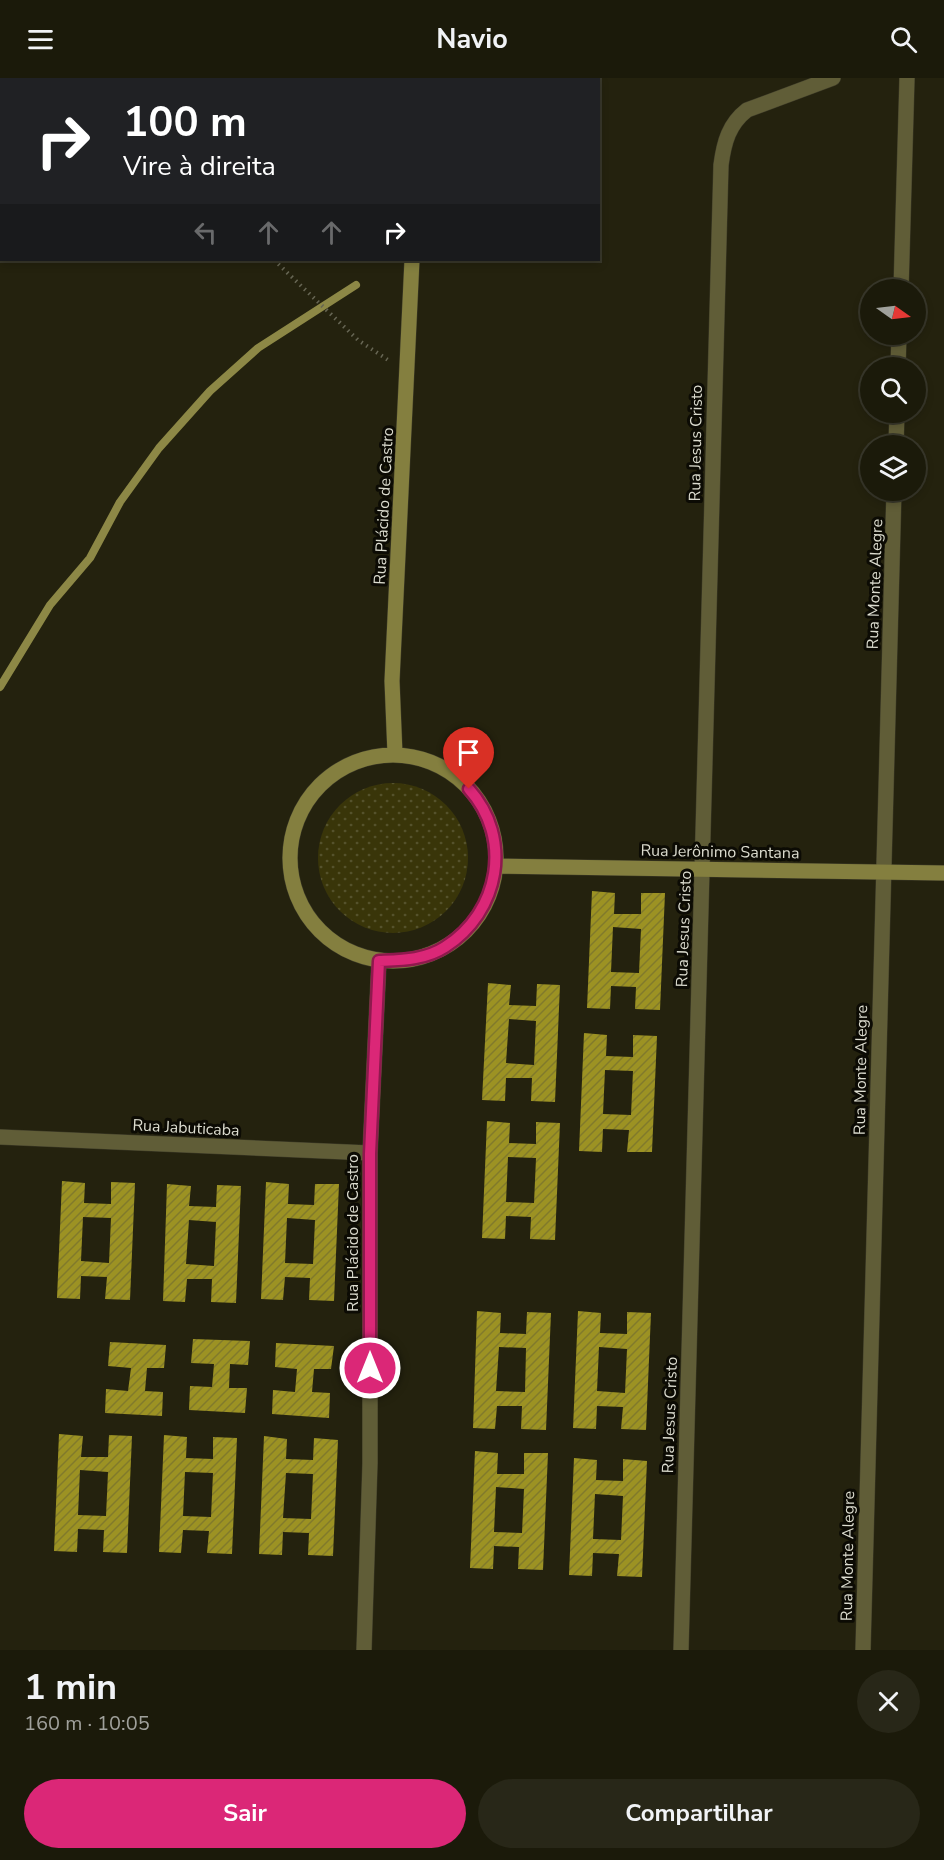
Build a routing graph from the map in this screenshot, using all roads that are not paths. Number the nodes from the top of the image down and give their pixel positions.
1 (833, 78) edge
2 (907, 78) edge
3 (412, 261) edge
4 (901, 279) edge
5 (894, 501) edge
6 (395, 754) junction
7 (496, 866) junction
8 (702, 869) junction
9 (883, 870) junction
10 (944, 873) edge
11 (379, 961) junction
12 (0, 1137) edge
13 (370, 1154) junction
14 (364, 1650) edge
15 (681, 1650) edge
16 (863, 1650) edge

1 - 8 street, Rua Jesus Cristo
2 - 4 street
3 - 6 street, Rua Plácido de Castro
5 - 9 street, Rua Monte Alegre
6 - 7 street
6 - 11 street
7 - 8 street, Rua Jerônimo Santana
7 - 11 street
8 - 9 street, Rua Jerônimo Santana
8 - 15 street, Rua Jesus Cristo
9 - 10 street, Rua Jerônimo Santana
9 - 16 street, Rua Monte Alegre
11 - 13 street, Rua Plácido de Castro
12 - 13 street, Rua Jabuticaba
13 - 14 street, Rua Plácido de Castro

